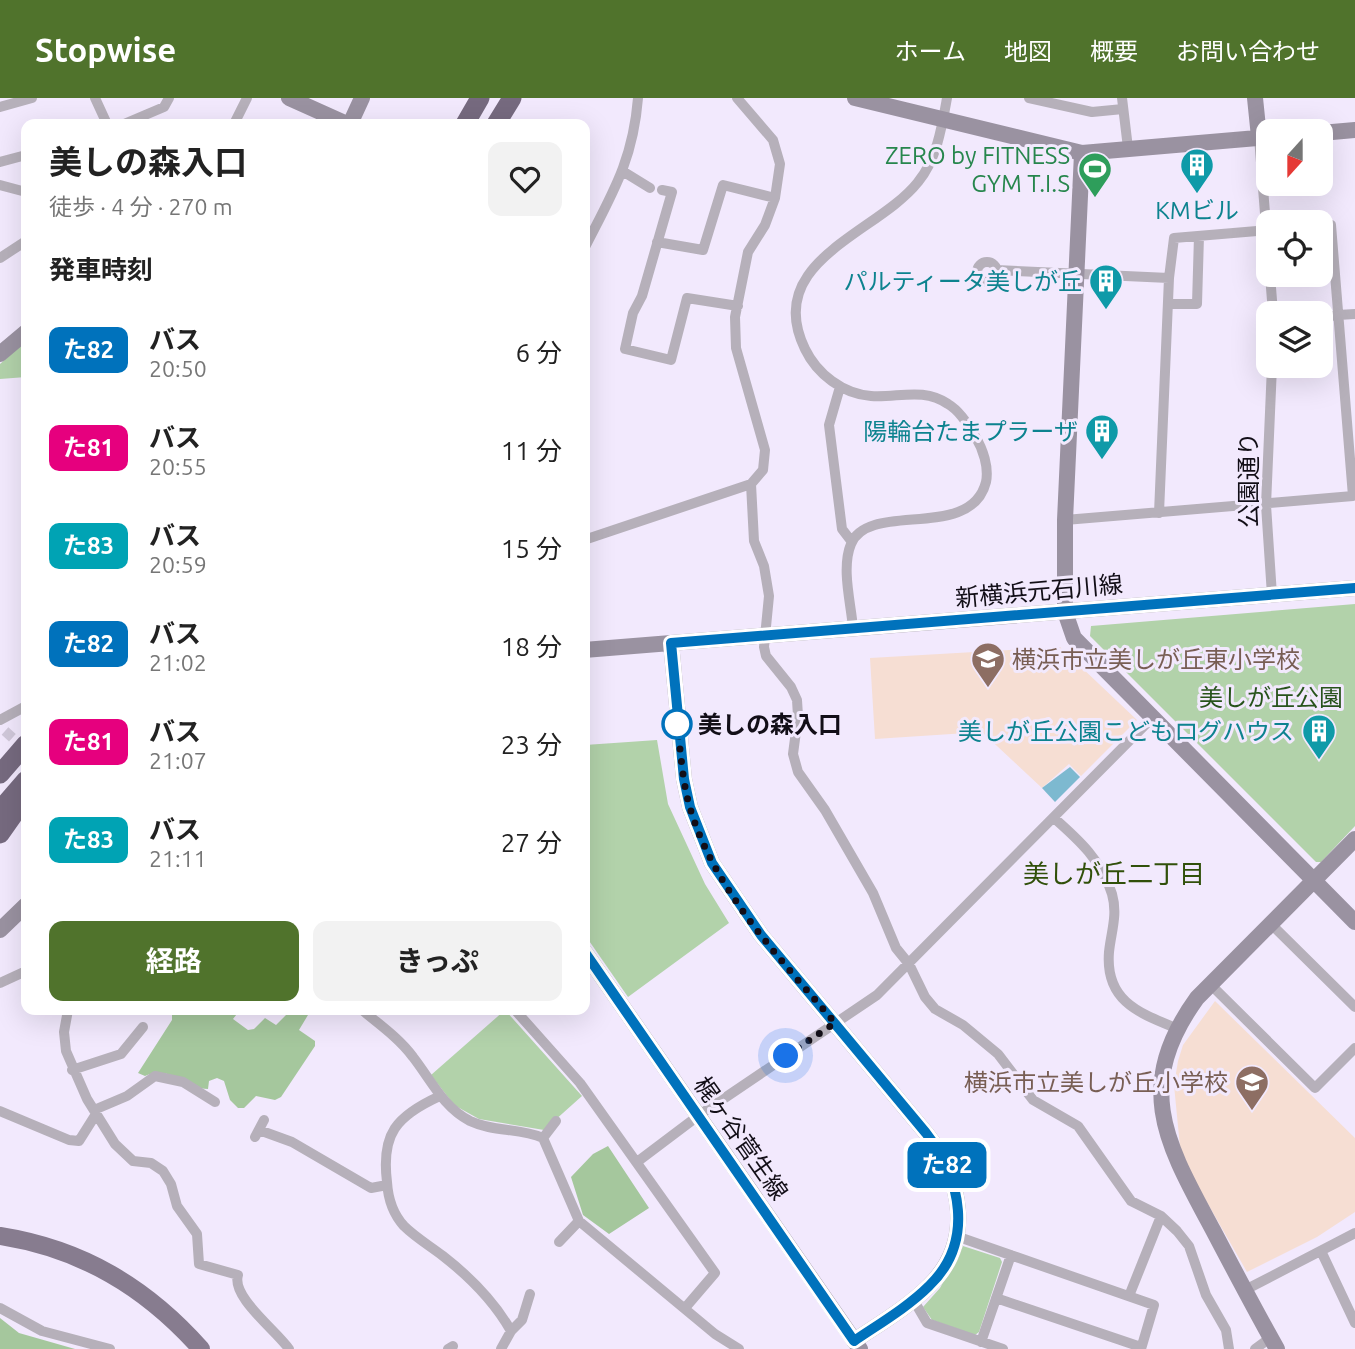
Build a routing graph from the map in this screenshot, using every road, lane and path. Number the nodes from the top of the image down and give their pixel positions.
1 (32, 98) edge
2 (95, 98) edge
3 (169, 98) edge
4 (247, 98) edge
5 (289, 98) edge
6 (362, 98) edge
7 (480, 98) edge
8 (512, 98) edge
9 (638, 98) edge
10 (737, 98) edge
11 (855, 98) edge
12 (947, 98) edge
13 (1028, 98) edge
14 (1255, 98) edge
15 (1122, 104) edge
16 (0, 107) edge
17 (105, 119) edge
18 (136, 119) edge
19 (236, 119) edge
20 (337, 119) edge
21 (351, 119) edge
22 (468, 119) edge
23 (499, 119) edge
24 (943, 119) junction
25 (1260, 119) edge
26 (1355, 130) edge
27 (1334, 132) edge
28 (1256, 138) edge
29 (1128, 148) junction
30 (1082, 153) junction
31 (21, 156) edge
32 (0, 162) edge
33 (624, 172) junction
34 (0, 185) edge
35 (650, 188) dead end
36 (662, 190) dead end
37 (21, 191) edge
38 (775, 198) junction
39 (1256, 231) edge
40 (1199, 236) junction
41 (590, 237) edge
42 (657, 242) junction
43 (21, 243) edge
44 (1333, 251) edge
45 (0, 258) edge
46 (996, 271) dead end
47 (1076, 274) junction
48 (1169, 278) junction
49 (1169, 304) junction
50 (738, 306) junction
51 (1355, 314) edge
52 (1333, 315) edge
53 (1338, 315) junction
54 (21, 336) edge
55 (0, 354) edge
56 (1271, 378) edge
57 (840, 387) junction
58 (751, 484) junction
59 (1266, 505) junction
60 (1159, 513) junction
61 (1065, 520) junction
62 (590, 538) edge
63 (852, 542) junction
64 (1355, 588) edge
65 (1272, 595) junction
66 (1065, 612) junction
67 (853, 628) junction
68 (765, 635) junction
69 (671, 643) junction
70 (590, 650) edge
71 (21, 710) edge
72 (1153, 717) junction
73 (2, 726) edge
74 (21, 735) edge
75 (21, 750) edge
76 (0, 755) edge
77 (0, 774) edge
78 (21, 786) edge
79 (21, 804) edge
80 (0, 810) edge
81 (1054, 818) junction
82 (0, 834) edge
83 (1355, 839) edge
84 (1313, 881) junction
85 (21, 910) edge
86 (1355, 922) edge
87 (1271, 924) junction
88 (0, 930) edge
89 (590, 960) edge
90 (909, 964) junction
91 (21, 973) edge
92 (0, 983) edge
93 (1210, 984) junction
94 (1355, 1007) edge
95 (67, 1015) edge
96 (368, 1015) edge
97 (519, 1015) edge
98 (835, 1023) junction
99 (143, 1027) dead end
100 (1177, 1028) junction
101 (1355, 1048) edge
102 (72, 1070) junction
103 (440, 1096) junction
104 (215, 1102) dead end
105 (0, 1111) edge
106 (95, 1112) junction
107 (698, 1116) junction
108 (556, 1121) dead end
109 (260, 1129) dead end
110 (543, 1138) junction
111 (637, 1162) junction
112 (387, 1185) junction
113 (1161, 1216) junction
114 (579, 1221) junction
115 (1355, 1233) edge
116 (0, 1236) edge
117 (956, 1236) junction
118 (559, 1242) dead end
119 (0, 1248) edge
120 (1321, 1251) junction
121 (1011, 1255) junction
122 (1245, 1290) junction
123 (530, 1294) dead end
124 (1129, 1296) junction
125 (996, 1298) junction
126 (913, 1299) junction
127 (0, 1308) edge
128 (685, 1308) junction
129 (1355, 1323) edge
130 (511, 1331) junction
131 (981, 1342) junction
132 (1273, 1343) edge
133 (857, 1345) edge
134 (1141, 1348) edge
135 (110, 1349) edge
136 (186, 1349) edge
137 (201, 1349) edge
138 (289, 1349) edge
139 (501, 1349) edge
140 (739, 1349) edge
141 (1003, 1349) edge
142 (1229, 1349) edge
143 (1255, 1349) edge

1 - 16 street
2 - 17 street
3 - 18 street
4 - 19 street
5 - 20 street
6 - 21 street
7 - 22 highway
8 - 23 highway
9 - 33 street
10 - 38 street
11 - 24 street
12 - 24 street
13 - 15 street
14 - 25 street
15 - 29 street
24 - 30 street
24 - 57 street
26 - 27 street
28 - 29 street
29 - 30 street
30 - 47 street
31 - 32 street
33 - 35 street
33 - 41 street
34 - 37 street
36 - 42 street
38 - 42 street
38 - 50 street
39 - 40 street
40 - 48 street
40 - 49 street
42 - 50 street
43 - 45 street
44 - 53 street
46 - 47 street
47 - 48 street
47 - 61 street
48 - 49 street
49 - 60 street
50 - 58 street
51 - 53 street
52 - 53 street
53 - 59 street
54 - 55 street
56 - 59 street, 公園通り
57 - 63 street
57 - 63 street
58 - 62 street
58 - 68 street
59 - 60 street
59 - 65 street, 公園通り
60 - 61 street
61 - 66 street
63 - 67 street
64 - 65 street, 新横浜元石川線
65 - 66 street, 新横浜元石川線
66 - 67 street, 新横浜元石川線
66 - 72 street
67 - 68 street, 新横浜元石川線
68 - 69 street, 新横浜元石川線
68 - 90 street
69 - 70 street, 新横浜元石川線
69 - 98 street
71 - 73 street
72 - 81 street
72 - 84 street
74 - 76 highway
75 - 77 highway
78 - 80 highway
79 - 82 highway
81 - 90 street
81 - 100 street
83 - 84 street
84 - 86 street
84 - 87 street
85 - 88 street
87 - 93 street
87 - 94 street
89 - 107 street, 梶ヶ谷菅生線
90 - 98 street
90 - 113 street
91 - 92 street
93 - 100 street
93 - 101 street
95 - 102 street
96 - 103 street
97 - 111 street
98 - 107 street
98 - 117 street
99 - 102 street
100 - 122 street
102 - 106 street
103 - 110 street
103 - 112 street
104 - 106 street
105 - 106 street
106 - 138 street
107 - 111 street
107 - 133 street, 梶ヶ谷菅生線
108 - 110 street
109 - 112 street
110 - 114 street
111 - 128 street
112 - 130 street
113 - 124 street
113 - 142 street
114 - 118 street
114 - 128 street
115 - 120 street
116 - 137 main road
117 - 121 street
117 - 126 street
119 - 136 main road
120 - 122 street
120 - 129 street
121 - 124 street
121 - 125 street
122 - 132 street
123 - 130 street
124 - 134 street
125 - 131 street
125 - 134 street
126 - 131 street
126 - 133 street
127 - 135 street
128 - 140 street
130 - 139 street
131 - 141 street
132 - 143 street

